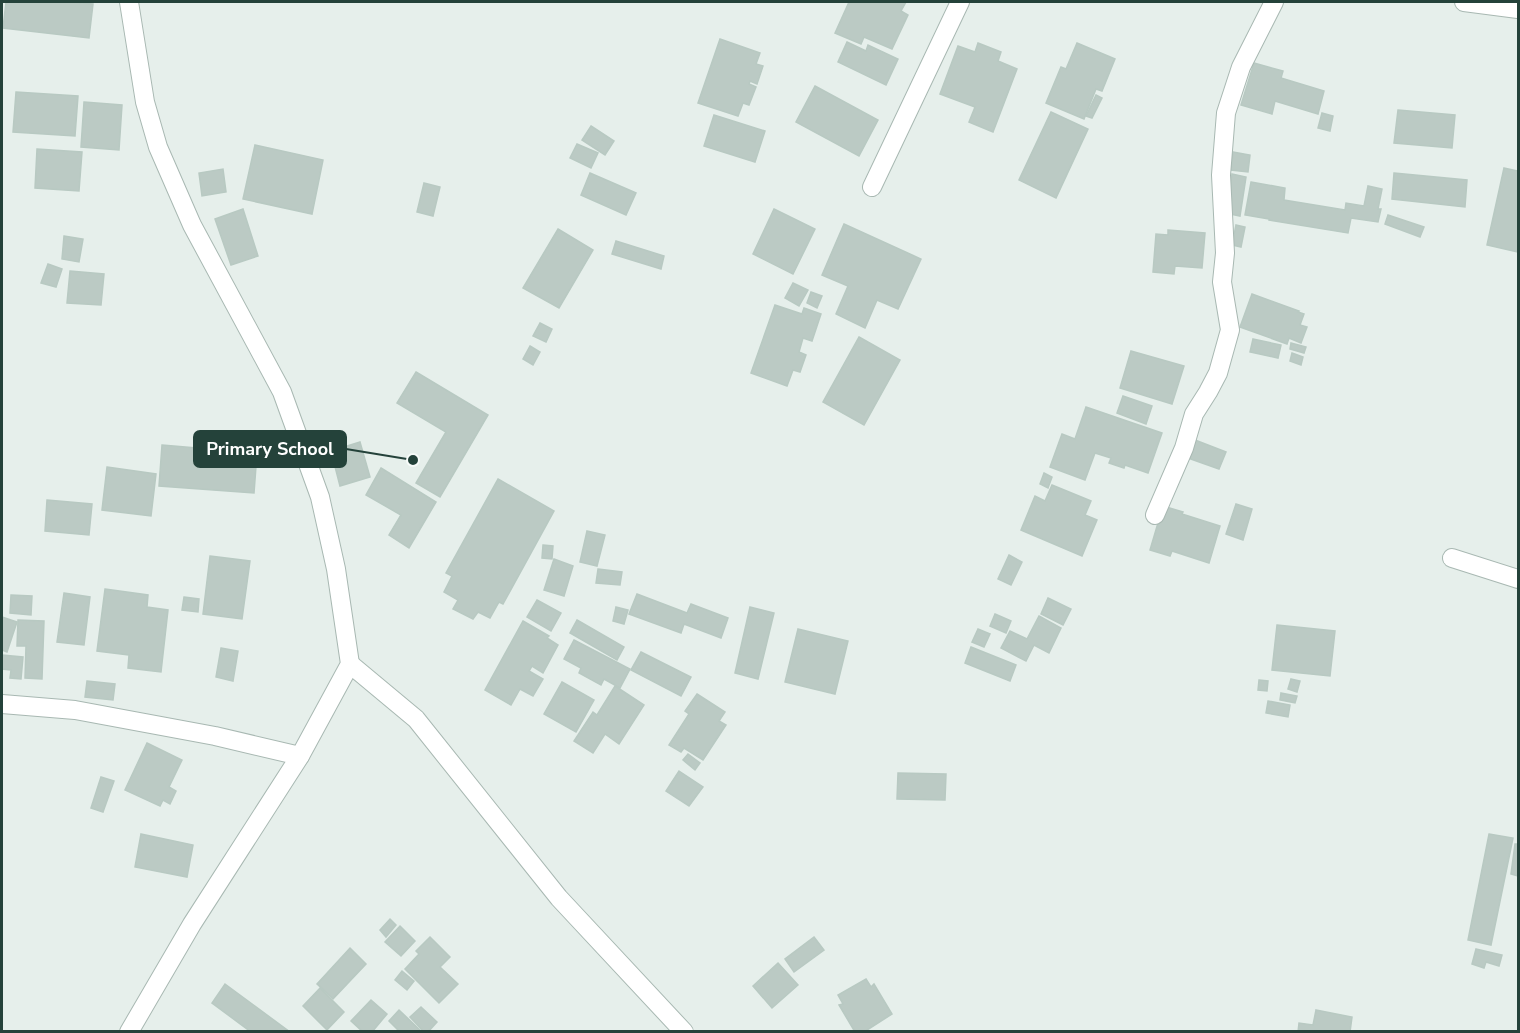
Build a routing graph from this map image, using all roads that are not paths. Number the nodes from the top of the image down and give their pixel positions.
1 (129, 2) edge
2 (960, 2) edge
3 (1275, 2) edge
4 (1468, 2) edge
5 (1518, 9) edge
6 (872, 187) dead end
7 (1155, 515) dead end
8 (1452, 558) dead end
9 (1518, 579) edge
10 (350, 664) junction
11 (2, 704) edge
12 (300, 756) junction
13 (129, 1032) edge
14 (684, 1032) edge

1 - 10 street
2 - 6 street
3 - 7 street
4 - 5 street
8 - 9 street
10 - 12 street
10 - 14 street
11 - 12 street
12 - 13 street

